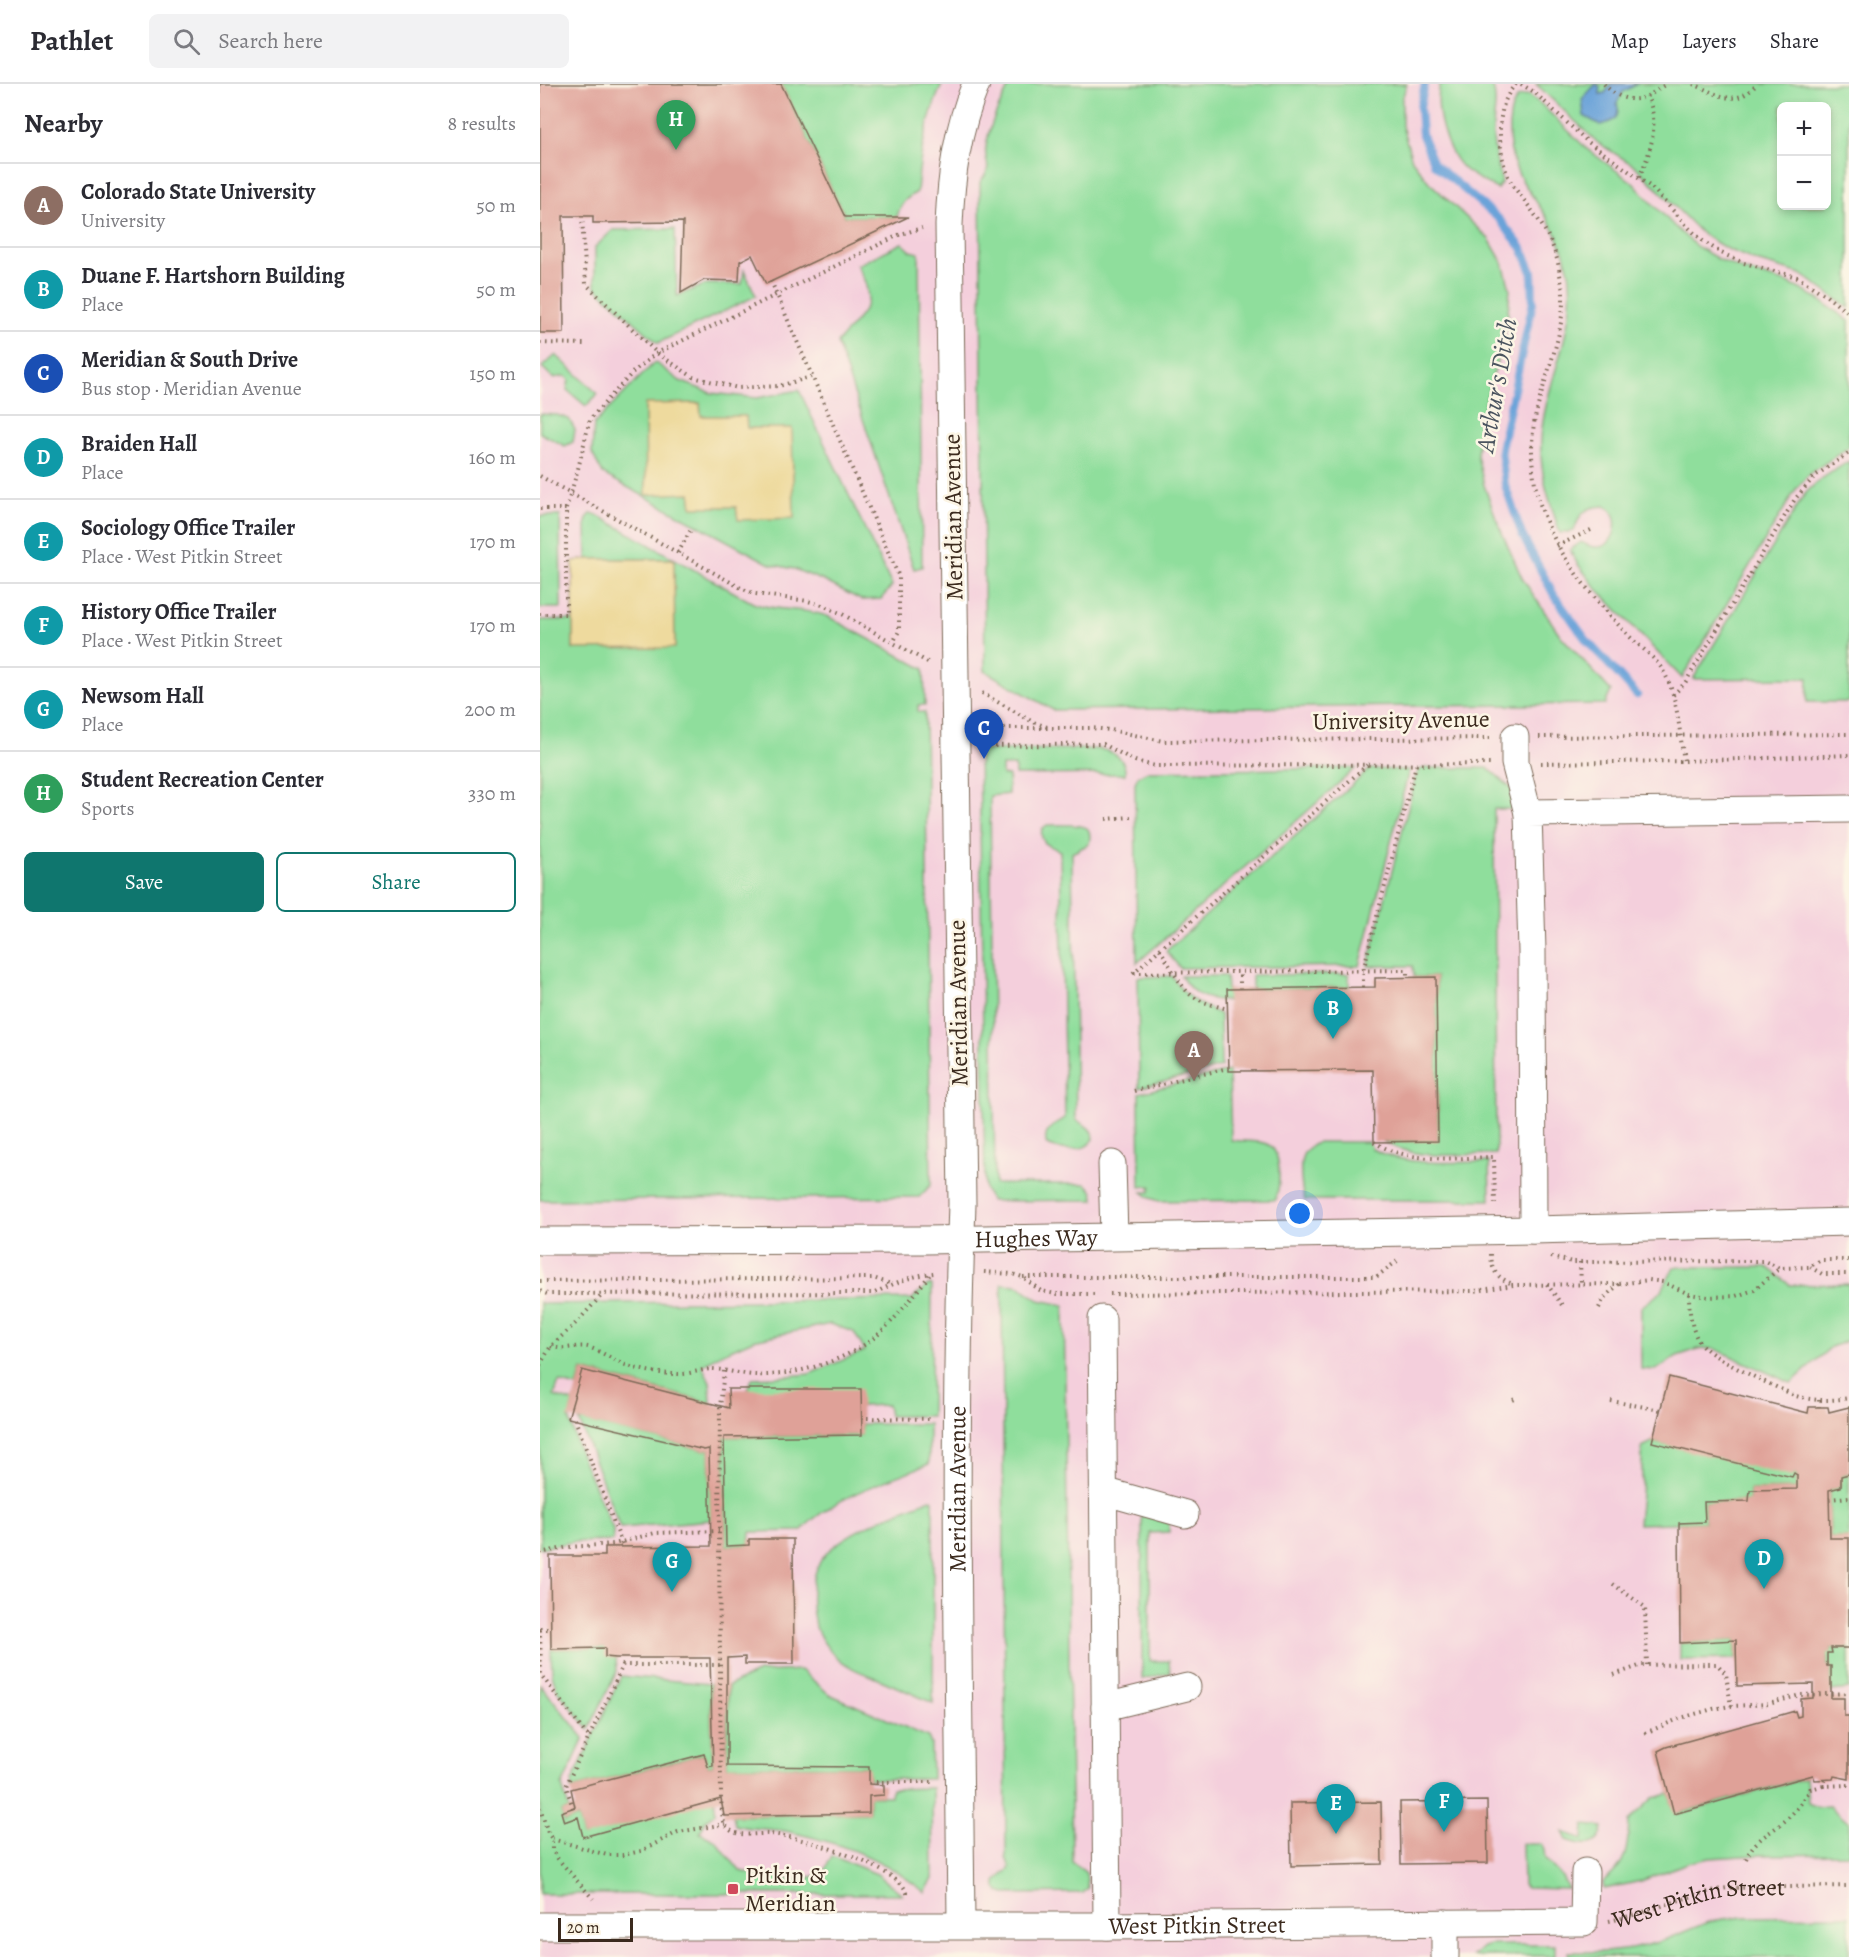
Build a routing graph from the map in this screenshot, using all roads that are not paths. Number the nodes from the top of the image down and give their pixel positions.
1 (976, 84) edge
2 (1515, 750) road end
3 (1849, 809) edge
4 (1528, 813) junction
5 (1112, 1164) dead end
6 (1849, 1222) edge
7 (1533, 1230) junction
8 (1114, 1236) junction
9 (960, 1239) junction
10 (540, 1241) edge
11 (1101, 1319) dead end
12 (1103, 1491) junction
13 (1185, 1514) dead end
14 (1187, 1686) dead end
15 (1106, 1707) junction
16 (1585, 1872) dead end
17 (1445, 1923) junction
18 (961, 1925) junction
19 (540, 1926) edge
20 (1107, 1926) junction
21 (1445, 1957) edge

1 - 9 street, Meridian Avenue
2 - 4 street
3 - 4 street
4 - 7 street
5 - 8 street
6 - 7 street, Hughes Way
7 - 8 street, Hughes Way
8 - 9 street, Hughes Way
9 - 10 street, Hughes Way
9 - 18 street, Meridian Avenue
11 - 12 street
12 - 13 street
12 - 15 street
14 - 15 street
15 - 20 street
16 - 17 street, West Pitkin Street
17 - 20 street, West Pitkin Street
17 - 21 street
18 - 19 street, West Pitkin Street
18 - 20 street, West Pitkin Street

